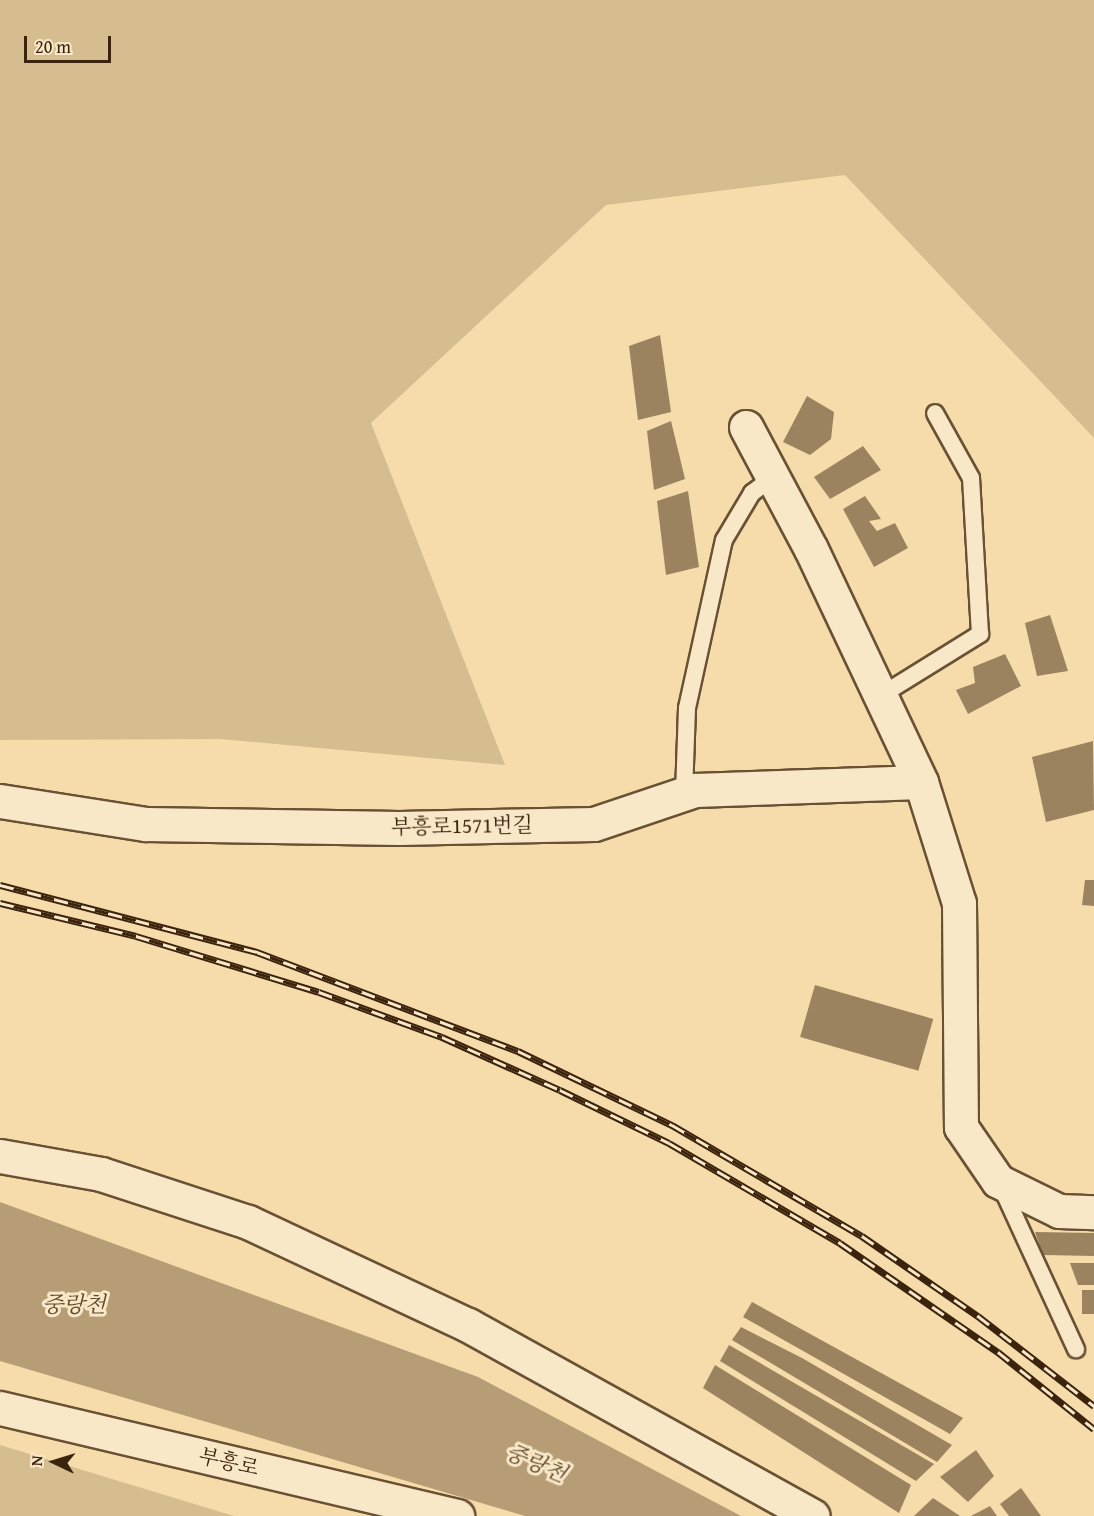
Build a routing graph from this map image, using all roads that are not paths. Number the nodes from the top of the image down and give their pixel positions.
1 (935, 413) dead end
2 (746, 427) dead end
3 (773, 477) junction
4 (880, 696) junction
5 (921, 782) junction
6 (684, 794) junction
7 (0, 801) edge
8 (0, 1156) edge
9 (998, 1181) junction
10 (1094, 1212) edge
11 (1076, 1349) dead end
12 (0, 1408) edge
13 (457, 1516) edge
14 (813, 1516) edge

1 - 4 lane
2 - 3 street
3 - 4 street
3 - 6 lane
4 - 5 street
5 - 6 street, 부흥로1571번길
5 - 9 street
6 - 7 street, 부흥로1571번길
8 - 14 street
9 - 10 street
9 - 11 lane
12 - 13 street, 부흥로

